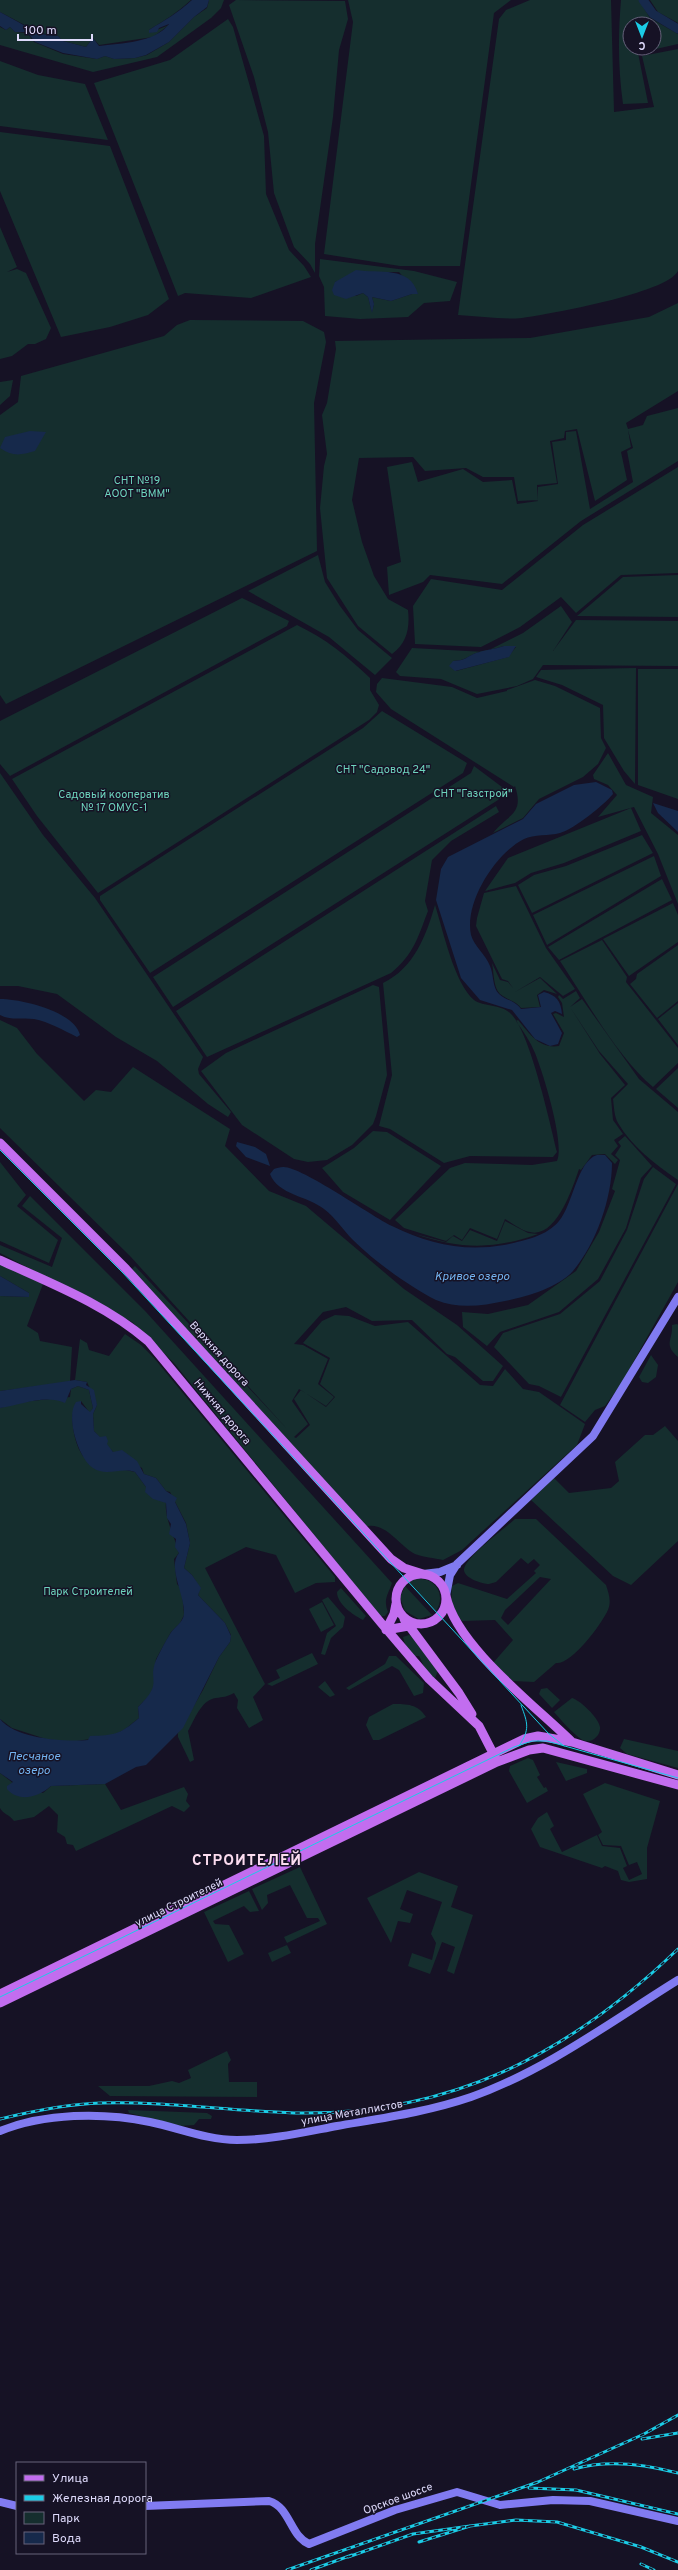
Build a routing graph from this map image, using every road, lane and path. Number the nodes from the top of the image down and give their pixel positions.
1 (0, 1144) edge
2 (0, 1260) edge
3 (678, 1297) edge
4 (458, 1564) junction
5 (423, 1574) junction
6 (446, 1596) junction
7 (396, 1603) junction
8 (401, 1614) junction
9 (421, 1624) junction
10 (410, 1627) junction
11 (386, 1630) junction
12 (550, 1721) junction
13 (479, 1726) junction
14 (546, 1736) junction
15 (572, 1742) junction
16 (529, 1750) junction
17 (496, 1758) junction
18 (678, 1775) edge
19 (678, 1785) edge
20 (678, 1980) edge
21 (0, 1994) edge
22 (0, 2003) edge
23 (0, 2131) edge
24 (0, 2502) edge
25 (16, 2506) edge
26 (146, 2506) edge
27 (678, 2521) edge

1 - 5 main road, Верхняя дорога
2 - 11 main road, Нижняя дорога
3 - 4 main road
4 - 5 main road
4 - 6 main road
5 - 6 main road
5 - 7 main road
6 - 9 main road
6 - 12 main road
7 - 8 main road
7 - 11 main road
8 - 9 main road
8 - 10 main road
9 - 10 main road
10 - 11 main road
10 - 13 main road
11 - 13 main road, Нижняя дорога
12 - 14 main road
12 - 15 main road
13 - 17 main road
14 - 15 main road
14 - 16 main road
14 - 17 main road
15 - 18 main road
16 - 17 main road
16 - 19 main road
17 - 21 main road, улица Строителей
17 - 22 main road, улица Строителей
20 - 23 main road, улица Металлистов
24 - 25 main road
26 - 27 main road, Орское шоссе

